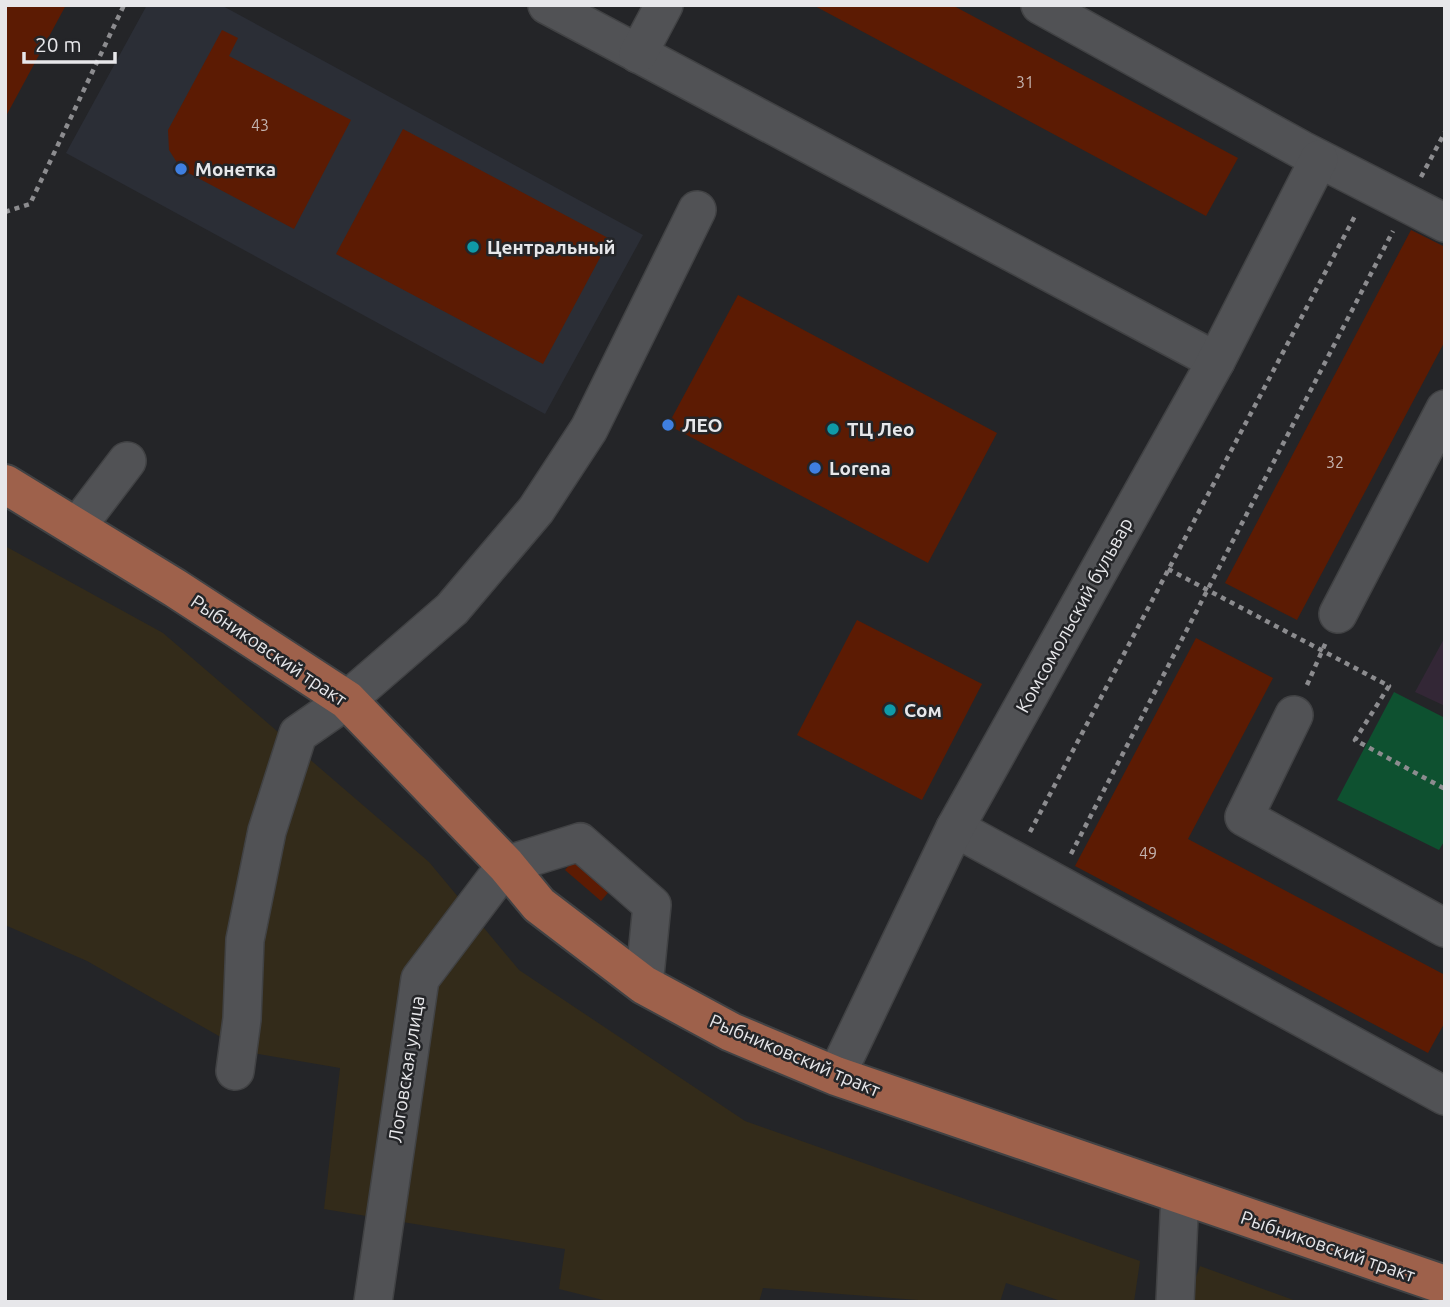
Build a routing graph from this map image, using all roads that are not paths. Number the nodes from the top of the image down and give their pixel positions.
1 (547, 5) edge
2 (664, 5) edge
3 (1040, 5) edge
4 (638, 54) junction
5 (1319, 159) junction
6 (697, 210) dead end
7 (1445, 223) edge
8 (1216, 360) junction
9 (1445, 409) edge
10 (127, 461) dead end
11 (5, 484) edge
12 (76, 528) junction
13 (1338, 614) road end
14 (347, 701) junction
15 (1294, 715) road end
16 (955, 828) junction
17 (506, 865) junction
18 (1445, 928) edge
19 (644, 985) junction
20 (235, 1070) dead end
21 (836, 1076) junction
22 (1445, 1096) edge
23 (1180, 1195) junction
24 (1445, 1285) edge
25 (373, 1302) edge
26 (1175, 1302) edge

1 - 4 street
2 - 4 street
3 - 5 street
4 - 8 street
5 - 7 street
5 - 8 street, Комсомольский бульвар
6 - 14 street
8 - 16 street, Комсомольский бульвар
9 - 13 street
10 - 12 street
11 - 12 main road, Рыбниковский тракт
12 - 14 main road, Рыбниковский тракт
14 - 17 main road, Рыбниковский тракт
14 - 20 street
15 - 18 street
16 - 21 street, Комсомольский бульвар
16 - 22 street
17 - 19 main road, Рыбниковский тракт
17 - 19 street
17 - 25 street, Логовская улица
19 - 21 main road, Рыбниковский тракт
21 - 23 main road, Рыбниковский тракт
23 - 24 main road, Рыбниковский тракт
23 - 26 street

